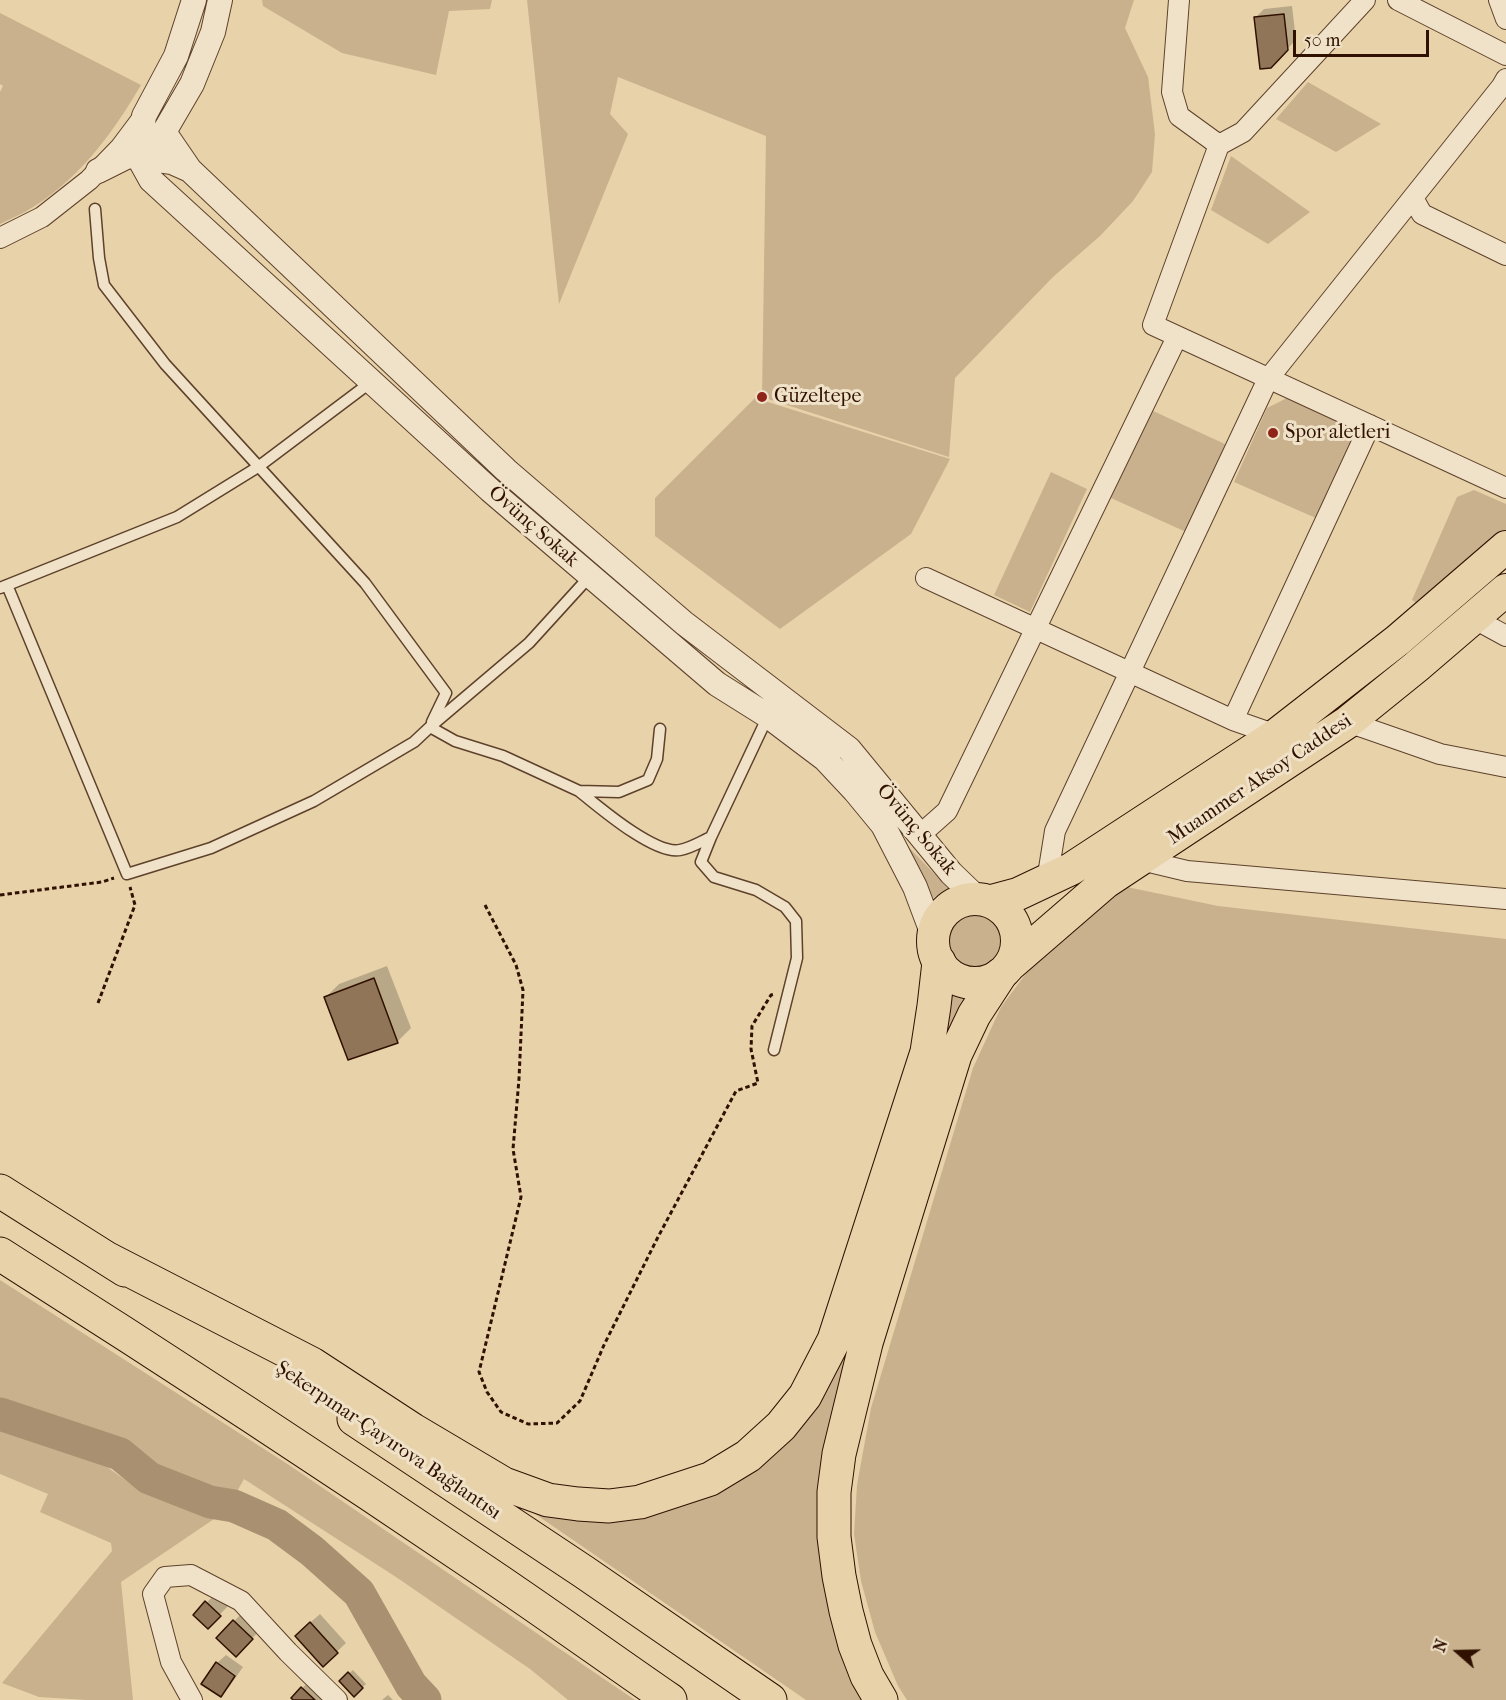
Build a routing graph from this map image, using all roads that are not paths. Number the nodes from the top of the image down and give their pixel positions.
1 (194, 0) edge
2 (220, 0) edge
3 (1179, 0) edge
4 (1365, 0) edge
5 (1398, 0) edge
6 (1499, 0) edge
7 (1506, 19) edge
8 (1506, 55) edge
9 (1506, 79) edge
10 (144, 116) junction
11 (164, 132) junction
12 (1219, 145) junction
13 (140, 147) junction
14 (190, 170) junction
15 (98, 171) junction
16 (1413, 198) junction
17 (95, 209) dead end
18 (0, 238) edge
19 (1506, 255) edge
20 (1177, 337) junction
21 (1268, 379) junction
22 (371, 382) junction
23 (1370, 426) junction
24 (258, 467) junction
25 (1506, 488) edge
26 (1506, 548) edge
27 (590, 576) junction
28 (926, 578) dead end
29 (4, 586) edge
30 (1506, 590) edge
31 (1473, 618) junction
32 (1035, 629) junction
33 (1506, 636) edge
34 (1130, 673) junction
35 (768, 716) junction
36 (1233, 720) junction
37 (1348, 722) junction
38 (430, 727) junction
39 (660, 729) dead end
40 (1276, 735) junction
41 (1506, 767) edge
42 (579, 791) junction
43 (920, 835) junction
44 (711, 837) junction
45 (1141, 860) junction
46 (1047, 881) junction
47 (1506, 899) edge
48 (985, 900) junction
49 (936, 949) junction
50 (1005, 970) junction
51 (774, 1050) dead end
52 (0, 1191) edge
53 (0, 1254) edge
54 (106, 1258) junction
55 (192, 1700) edge
56 (337, 1700) edge
57 (670, 1700) edge
58 (770, 1700) edge
59 (881, 1700) edge

1 - 10 street
2 - 11 street
3 - 12 street
4 - 12 street
5 - 8 street
6 - 7 street
9 - 16 street
10 - 13 street, Övünç Sokak
10 - 15 street
11 - 13 street
11 - 14 street, Övünç Sokak
12 - 20 street
13 - 22 street, Övünç Sokak
14 - 15 street
14 - 43 street, Övünç Sokak
15 - 18 street
16 - 19 street
16 - 21 street
17 - 24 lane
20 - 21 street
20 - 32 street
21 - 23 street
21 - 34 street
22 - 24 lane
22 - 27 street, Övünç Sokak
23 - 25 street
23 - 36 street
24 - 29 lane
24 - 38 lane
26 - 40 main road
27 - 35 street, Övünç Sokak
27 - 38 lane
28 - 32 street
29 - 38 lane
30 - 31 main road, Muammer Aksoy Caddesi
31 - 33 street
31 - 37 main road, Muammer Aksoy Caddesi
32 - 34 street
32 - 43 street
34 - 36 street
34 - 46 street
35 - 44 lane
35 - 49 street, Övünç Sokak
36 - 40 street
37 - 41 street
37 - 45 main road, Muammer Aksoy Caddesi
38 - 42 lane
39 - 42 lane
40 - 46 main road
42 - 44 lane
43 - 48 street, Övünç Sokak
44 - 51 lane
45 - 47 street
45 - 50 main road, Muammer Aksoy Caddesi
46 - 48 main road
48 - 49 main road
48 - 50 main road
49 - 50 main road, Muammer Aksoy Caddesi
49 - 54 highway
50 - 59 highway
52 - 54 highway, Şekerpınar-Çayırova Bağlantısı
53 - 57 highway
54 - 58 highway, Şekerpınar-Çayırova Bağlantısı
55 - 56 street

